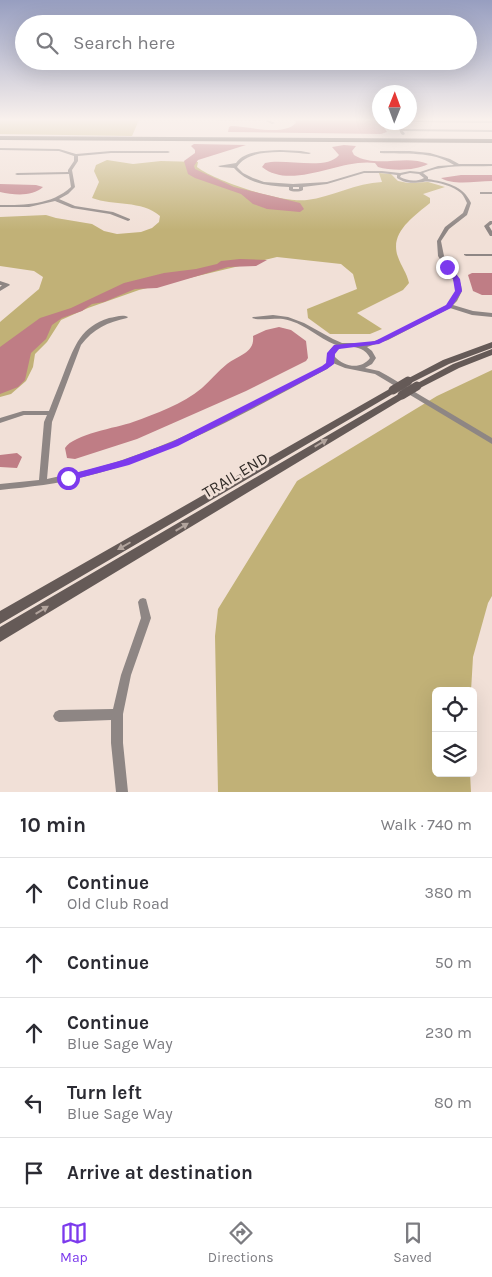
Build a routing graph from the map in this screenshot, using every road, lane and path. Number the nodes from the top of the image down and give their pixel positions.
1 (76, 156) edge
2 (248, 157) edge
3 (447, 157) edge
4 (457, 165) junction
5 (492, 166) edge
6 (69, 173) junction
7 (420, 173) junction
8 (17, 174) dead end
9 (399, 174) junction
10 (425, 180) junction
11 (481, 192) dead end
12 (492, 192) edge
13 (54, 199) junction
14 (0, 206) edge
15 (128, 220) dead end
16 (492, 222) edge
17 (492, 235) edge
18 (466, 255) dead end
19 (492, 255) edge
20 (0, 283) edge
21 (0, 289) edge
22 (449, 306) junction
23 (492, 316) edge
24 (125, 317) dead end
25 (377, 343) junction
26 (344, 345) junction
27 (357, 345) junction
28 (492, 345) edge
29 (492, 352) edge
30 (331, 353) junction
31 (372, 358) junction
32 (344, 366) junction
33 (325, 368) junction
34 (358, 368) junction
35 (377, 372) junction
36 (412, 384) junction
37 (398, 392) junction
38 (52, 413) junction
39 (0, 421) edge
40 (492, 441) edge
41 (42, 483) junction
42 (0, 487) edge
43 (142, 602) dead end
44 (0, 618) edge
45 (0, 635) edge
46 (117, 714) junction
47 (59, 716) dead end
48 (122, 792) edge

1 - 6 street
2 - 9 street
3 - 4 street
4 - 5 street
4 - 7 street
6 - 8 street
6 - 13 street
7 - 9 street
7 - 10 street
9 - 10 street
10 - 22 street
11 - 12 street
13 - 14 street
13 - 15 street
16 - 17 street
18 - 19 street
20 - 21 street
22 - 23 street
22 - 25 street
24 - 38 street
25 - 27 street
25 - 31 street
26 - 27 street
26 - 30 street
26 - 30 street
27 - 31 street
28 - 36 street, TRAIL END
29 - 36 street, TRAIL END
30 - 32 street
30 - 33 street
31 - 34 street
31 - 35 street
32 - 33 street
32 - 34 street
33 - 41 street
34 - 35 street
35 - 40 street
36 - 37 street, TRAIL END, bridge
37 -> 44 street, TRAIL END
45 -> 37 street, TRAIL END
38 - 39 street
38 - 41 street
41 - 42 street
43 - 46 street
46 - 47 street
46 - 48 street

